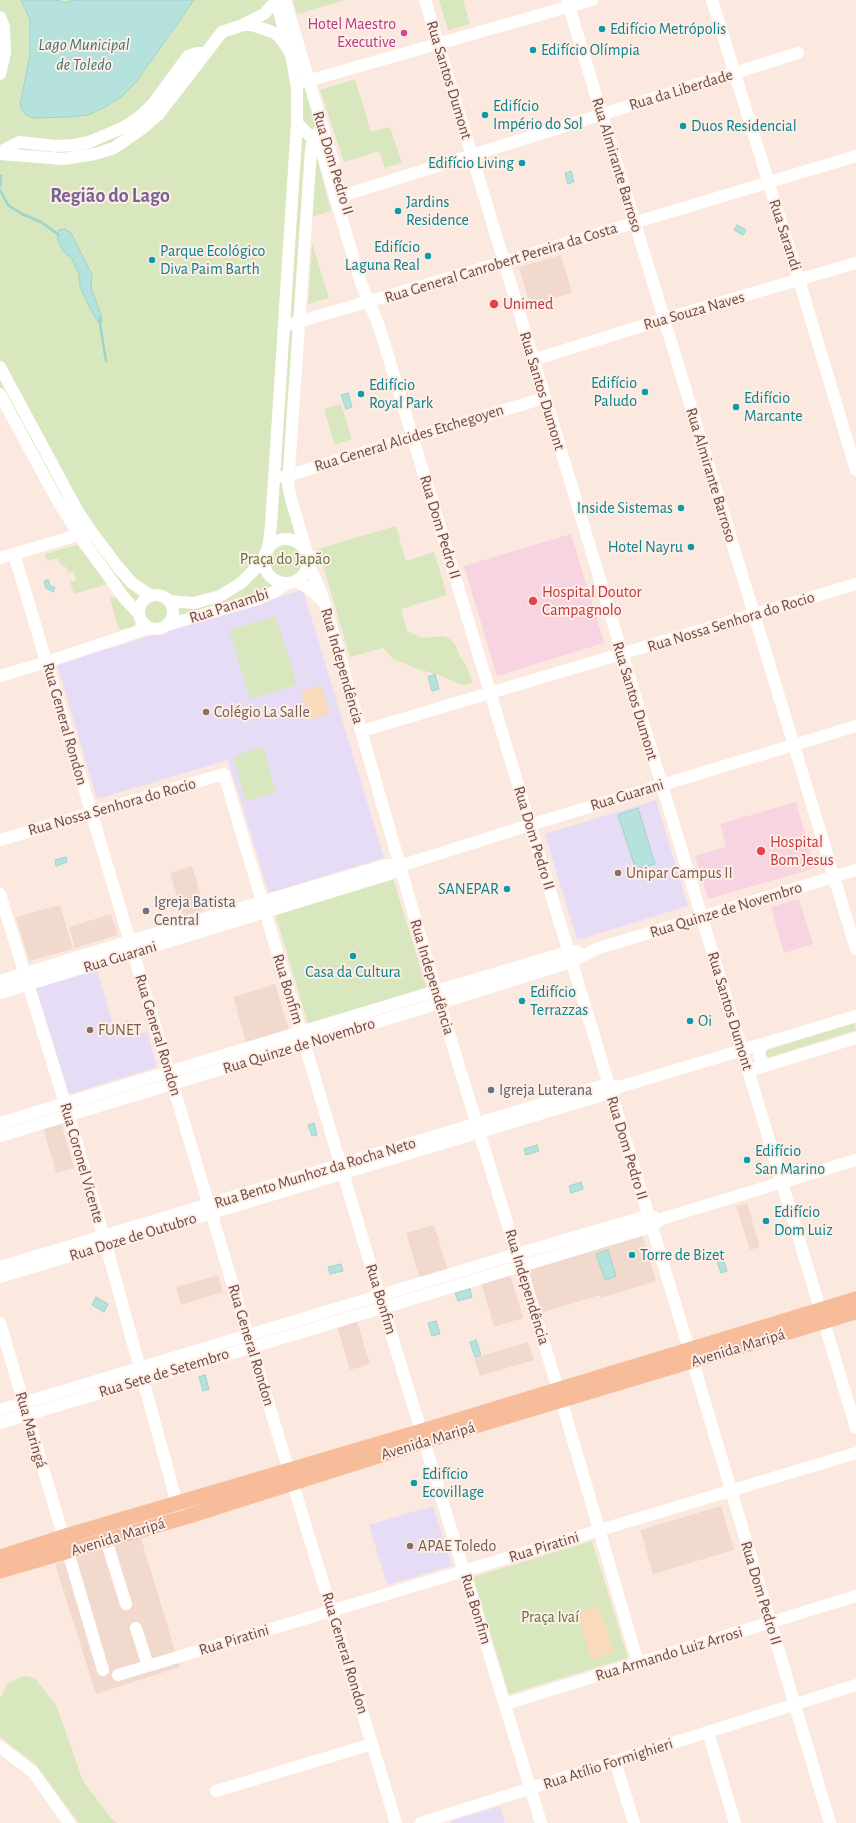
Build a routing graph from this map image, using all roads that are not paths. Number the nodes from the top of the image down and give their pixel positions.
1 (278, 0) edge
2 (425, 0) edge
3 (592, 0) edge
4 (712, 0) edge
5 (568, 3) edge
6 (0, 17) edge
7 (243, 24) junction
8 (438, 44) junction
9 (798, 53) dead end
10 (291, 54) junction
11 (735, 73) junction
12 (0, 74) edge
13 (302, 83) junction
14 (602, 114) junction
15 (297, 123) junction
16 (322, 127) junction
17 (314, 139) junction
18 (0, 153) edge
19 (472, 155) junction
20 (856, 156) edge
21 (768, 183) junction
22 (339, 197) junction
23 (635, 223) junction
24 (504, 262) junction
25 (856, 263) edge
26 (799, 280) junction
27 (371, 302) junction
28 (664, 319) junction
29 (298, 322) junction
30 (284, 326) junction
31 (533, 360) junction
32 (0, 366) edge
33 (544, 398) junction
34 (20, 403) junction
35 (3, 405) edge
36 (413, 436) junction
37 (856, 470) edge
38 (289, 475) junction
39 (274, 479) junction
40 (91, 531) junction
41 (79, 535) junction
42 (14, 554) junction
43 (266, 555) junction
44 (0, 558) edge
45 (307, 558) junction
46 (292, 582) junction
47 (856, 584) edge
48 (151, 596) junction
49 (168, 601) junction
50 (324, 602) junction
51 (139, 614) junction
52 (754, 615) junction
53 (167, 625) junction
54 (149, 628) junction
55 (622, 654) junction
56 (47, 662) junction
57 (0, 676) edge
58 (491, 693) junction
59 (856, 726) edge
60 (362, 731) junction
61 (794, 744) junction
62 (224, 774) joint
63 (661, 784) junction
64 (92, 813) junction
65 (530, 825) junction
66 (0, 840) edge
67 (400, 866) junction
68 (856, 870) edge
69 (834, 877) junction
70 (0, 894) edge
71 (264, 907) junction
72 (701, 917) junction
73 (130, 941) junction
74 (856, 949) edge
75 (134, 952) junction
76 (570, 957) junction
77 (26, 980) junction
78 (0, 981) edge
79 (436, 991) junction
80 (0, 993) edge
81 (440, 1003) junction
82 (855, 1017) edge
83 (301, 1032) junction
84 (856, 1038) edge
85 (764, 1044) junction
86 (305, 1045) junction
87 (742, 1050) junction
88 (768, 1065) junction
89 (169, 1071) junction
90 (748, 1071) junction
91 (174, 1084) junction
92 (612, 1088) junction
93 (64, 1103) junction
94 (68, 1116) junction
95 (0, 1123) edge
96 (479, 1128) junction
97 (0, 1136) edge
98 (856, 1160) edge
99 (342, 1169) junction
100 (781, 1182) junction
101 (210, 1209) junction
102 (649, 1221) junction
103 (105, 1241) junction
104 (519, 1260) junction
105 (0, 1267) edge
106 (0, 1277) edge
107 (856, 1299) edge
108 (381, 1301) junction
109 (839, 1311) junction
110 (856, 1312) edge
111 (821, 1316) junction
112 (0, 1323) edge
113 (249, 1341) junction
114 (698, 1353) junction
115 (142, 1374) junction
116 (567, 1393) junction
117 (25, 1409) junction
118 (0, 1410) edge
119 (0, 1423) edge
120 (856, 1428) edge
121 (424, 1436) junction
122 (856, 1453) edge
123 (292, 1476) junction
124 (731, 1491) junction
125 (178, 1503) junction
126 (181, 1518) junction
127 (599, 1530) junction
128 (62, 1537) junction
129 (106, 1540) junction
130 (67, 1552) junction
131 (0, 1557) edge
132 (464, 1570) junction
133 (0, 1571) edge
134 (856, 1596) edge
135 (126, 1604) dead end
136 (332, 1610) junction
137 (770, 1622) junction
138 (136, 1628) dead end
139 (638, 1663) junction
140 (148, 1666) junction
141 (103, 1670) dead end
142 (118, 1675) dead end
143 (856, 1685) edge
144 (505, 1704) junction
145 (795, 1704) junction
146 (708, 1732) junction
147 (372, 1744) junction
148 (0, 1747) edge
149 (615, 1761) junction
150 (530, 1788) junction
151 (216, 1791) dead end
152 (69, 1823) edge
153 (396, 1823) edge
154 (421, 1823) edge
155 (541, 1823) edge
156 (634, 1823) edge
157 (735, 1823) edge
158 (830, 1823) edge

1 - 7 street
1 - 10 street
1 - 13 street, Rua Dom Pedro II
2 - 8 street, Rua Santos Dumont
3 - 5 street
4 - 11 street, Rua Sarandi
5 - 8 street
5 - 14 street, Rua Almirante Barroso
6 - 12 street
7 - 10 street
7 - 18 street
8 - 13 street
8 - 19 street, Rua Santos Dumont
9 - 11 street, Rua da Liberdade
10 - 13 street
11 - 14 street, Rua da Liberdade
11 - 21 street, Rua Sarandi
13 - 15 street
13 - 16 street, Rua Dom Pedro II
14 - 19 street, Rua da Liberdade
14 - 23 street, Rua Almirante Barroso
15 - 17 street, Rua Dom Pedro II
15 - 30 street
16 - 17 street
16 - 22 street, Rua Dom Pedro II
17 - 22 street, Rua Dom Pedro II
17 - 29 street, Rua Independência
19 - 22 street, Rua da Liberdade
19 - 24 street, Rua Santos Dumont
20 - 21 street, Rua General Canrobert Pereira da Costa
21 - 23 street, Rua General Canrobert Pereira da Costa
21 - 26 street, Rua Sarandi
22 - 27 street, Rua Dom Pedro II
23 - 24 street, Rua General Canrobert Pereira da Costa
23 - 28 street, Rua Almirante Barroso
24 - 27 street, Rua General Canrobert Pereira da Costa
24 - 31 street, Rua Santos Dumont
25 - 26 street, Rua Souza Naves
26 - 28 street, Rua Souza Naves
26 - 37 street, Rua Sarandi
27 - 29 street, Rua General Canrobert Pereira da Costa
27 - 36 street, Rua Dom Pedro II
28 - 31 street, Rua Souza Naves
28 - 52 street, Rua Almirante Barroso
29 - 30 street, Rua General Canrobert Pereira da Costa
29 - 38 street, Rua Independência
30 - 39 street
31 - 33 street, Rua Santos Dumont
32 - 34 street
33 - 36 street, Rua General Alcides Etchegoyen
33 - 55 street, Rua Santos Dumont
34 - 35 street
34 - 40 street
35 - 41 street
36 - 38 street, Rua General Alcides Etchegoyen
36 - 58 street, Rua Dom Pedro II
38 - 39 street, Rua General Alcides Etchegoyen
38 - 45 street, Rua Independência
39 - 43 street
40 - 41 street
40 - 48 street
41 - 42 street
41 - 51 street
42 - 44 street
42 - 56 street, Rua General Rondon
43 - 45 street
43 - 46 street
43 - 49 street
45 - 46 street
45 - 50 street, Rua Independência
46 - 50 street
46 - 53 street, Rua Panambi
47 - 52 street, Rua Nossa Senhora do Rocio
48 - 49 street
48 - 51 street
49 - 53 street
50 - 60 street, Rua Independência
51 - 54 street
52 - 55 street, Rua Nossa Senhora do Rocio
52 - 61 street, Rua Almirante Barroso
53 - 54 street
54 - 56 street
55 - 58 street, Rua Nossa Senhora do Rocio
55 - 63 street, Rua Santos Dumont
56 - 57 street
56 - 64 street, Rua General Rondon
58 - 60 street, Rua Nossa Senhora do Rocio
58 - 65 street, Rua Dom Pedro II
59 - 61 street, Rua Guarani
60 - 67 street, Rua Independência
61 - 63 street, Rua Guarani
61 - 69 street, Rua Almirante Barroso
62 - 64 street, Rua Nossa Senhora do Rocio
62 - 71 street, Rua Bonfim
63 - 65 street, Rua Guarani
63 - 72 street, Rua Santos Dumont
64 - 66 street, Rua Nossa Senhora do Rocio
64 - 73 street, Rua General Rondon
65 - 67 street, Rua Guarani
65 - 76 street, Rua Dom Pedro II
67 - 71 street, Rua Guarani
67 - 79 street, Rua Independência
68 - 69 street, Rua Quinze de Novembro
69 - 72 street, Rua Quinze de Novembro
69 - 74 street, Rua Almirante Barroso
70 - 77 street, Rua Coronel Vicente
71 - 73 street, Rua Guarani
71 - 75 street, Rua Guarani
71 - 83 street, Rua Bonfim
72 - 76 street, Rua Quinze de Novembro
72 - 87 street, Rua Santos Dumont
73 - 75 street, Rua General Rondon
73 - 77 street, Rua Guarani
75 - 77 street, Rua Guarani
75 - 89 street, Rua General Rondon
76 - 79 street, Rua Quinze de Novembro
76 - 81 street, Rua Quinze de Novembro
76 - 92 street, Rua Dom Pedro II
77 - 78 street, Rua Guarani
77 - 80 street, Rua Guarani
77 - 93 street, Rua Coronel Vicente
79 - 81 street, Rua Independência
79 - 83 street, Rua Quinze de Novembro
81 - 86 street, Rua Quinze de Novembro
81 - 96 street, Rua Independência
82 - 85 street
83 - 86 street, Rua Bonfim
83 - 89 street, Rua Quinze de Novembro
84 - 88 street
85 - 87 street
85 - 88 street
86 - 91 street, Rua Quinze de Novembro
86 - 99 street, Rua Bonfim
87 - 90 street, Rua Santos Dumont
87 - 92 street
88 - 90 street
89 - 91 street, Rua General Rondon
89 - 93 street, Rua Quinze de Novembro
90 - 100 street, Rua Santos Dumont
91 - 94 street, Rua Quinze de Novembro
91 - 101 street, Rua General Rondon
92 - 96 street
92 - 102 street, Rua Dom Pedro II
93 - 94 street, Rua Coronel Vicente
93 - 95 street, Rua Quinze de Novembro
94 - 97 street, Rua Quinze de Novembro
94 - 103 street, Rua Coronel Vicente
96 - 99 street, Rua Bento Munhoz da Rocha Neto
96 - 104 street, Rua Independência
98 - 100 street
99 - 101 street, Rua Bento Munhoz da Rocha Neto
99 - 108 street, Rua Bonfim
100 - 102 street
100 - 111 street, Rua Santos Dumont
101 - 103 street, Rua Bento Munhoz da Rocha Neto
101 - 113 street, Rua General Rondon
102 - 104 street, Rua Sete de Setembro
102 - 114 street, Rua Dom Pedro II
103 - 105 street, Rua Bento Munhoz da Rocha Neto
103 - 106 street, Rua Doze de Outubro
103 - 115 street, Rua Coronel Vicente
104 - 108 street, Rua Sete de Setembro
104 - 116 street, Rua Independência
107 - 109 main road, Avenida Maripá
108 - 113 street, Rua Sete de Setembro
108 - 121 street, Rua Bonfim
109 - 110 main road, Avenida Maripá
109 - 111 main road, Avenida Maripá
111 - 114 main road, Avenida Maripá
111 - 120 street, Rua Santos Dumont
112 - 117 street, Rua Maringá
113 - 115 street, Rua Sete de Setembro
113 - 123 street, Rua General Rondon
114 - 116 main road, Avenida Maripá
114 - 124 street, Rua Dom Pedro II
115 - 117 street, Rua Sete de Setembro
115 - 125 street, Rua Coronel Vicente
116 - 121 main road, Avenida Maripá
116 - 127 street, Rua Independência
117 - 118 street, Rua Sete de Setembro
117 - 119 street, Rua Sete de Setembro
117 - 128 street, Rua Maringá
121 - 123 main road, Avenida Maripá
121 - 132 street, Rua Bonfim
122 - 124 street, Rua Piratini
123 - 125 main road, Avenida Maripá
123 - 126 main road, Avenida Maripá
123 - 136 street, Rua General Rondon
124 - 127 street, Rua Piratini
124 - 137 street, Rua Dom Pedro II
125 - 126 main road
125 - 128 main road, Avenida Maripá
126 - 129 main road, Avenida Maripá
127 - 132 street, Rua Piratini
127 - 139 street, Rua Independência
128 - 130 main road
128 - 131 main road, Avenida Maripá
129 - 130 main road, Avenida Maripá
129 - 135 street
130 - 133 main road, Avenida Maripá
130 - 141 street
132 - 136 street, Rua Piratini
132 - 144 street, Rua Bonfim
134 - 137 street, Rua Armando Luiz Arrosi
136 - 140 street, Rua Piratini
136 - 147 street, Rua General Rondon
137 - 139 street, Rua Armando Luiz Arrosi
137 - 145 street, Rua Dom Pedro II
138 - 140 street
139 - 144 street, Rua Armando Luiz Arrosi
140 - 142 street, Rua Piratini
143 - 145 street, Rua Atílio Formighieri
144 - 150 street, Rua Bonfim
145 - 146 street, Rua Atílio Formighieri
145 - 158 street, Rua Dom Pedro II
146 - 149 street, Rua Atílio Formighieri
146 - 157 street
147 - 151 street
147 - 153 street, Rua General Rondon
148 - 152 street
149 - 150 street, Rua Atílio Formighieri
149 - 156 street
150 - 154 street, Rua Atílio Formighieri
150 - 155 street, Rua Bonfim

